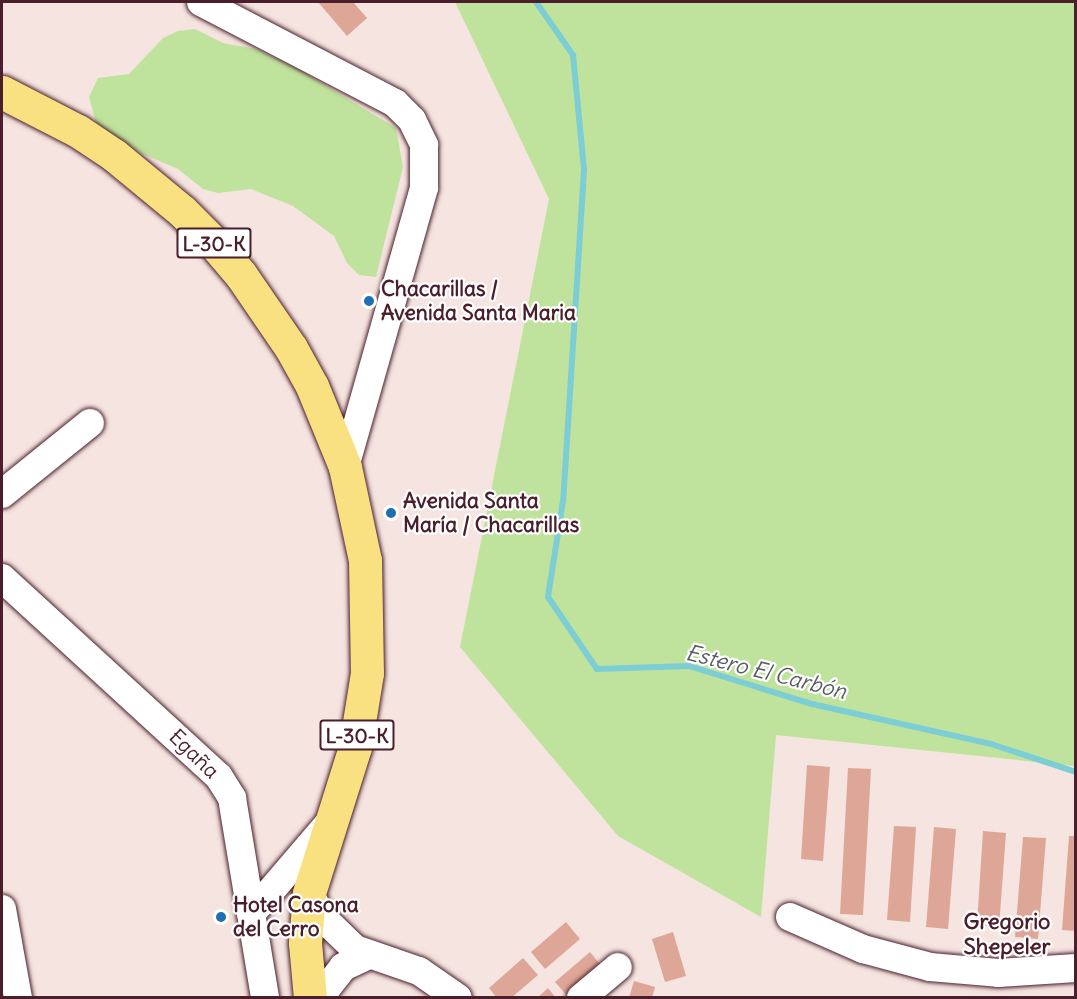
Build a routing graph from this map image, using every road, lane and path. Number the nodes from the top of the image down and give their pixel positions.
1 (201, 2) edge
2 (2, 92) edge
3 (90, 423) dead end
4 (345, 467) junction
5 (2, 492) edge
6 (2, 578) edge
7 (333, 819) junction
8 (309, 893) junction
9 (2, 909) edge
10 (251, 914) junction
11 (790, 917) dead end
12 (367, 956) junction
13 (618, 967) dead end
14 (1076, 968) edge
15 (18, 998) edge
16 (265, 998) edge
17 (310, 998) edge
18 (319, 998) edge
19 (458, 998) edge
20 (581, 998) edge

1 - 4 street
2 - 4 main road, L-30-K
3 - 5 street
4 - 7 main road, L-30-K
6 - 10 street, Egaña
7 - 8 main road, L-30-K
7 - 10 street
8 - 12 street
8 - 17 main road, L-30-K
9 - 15 street
10 - 16 street, Egaña
11 - 14 street
12 - 18 street
12 - 19 street
13 - 20 street

